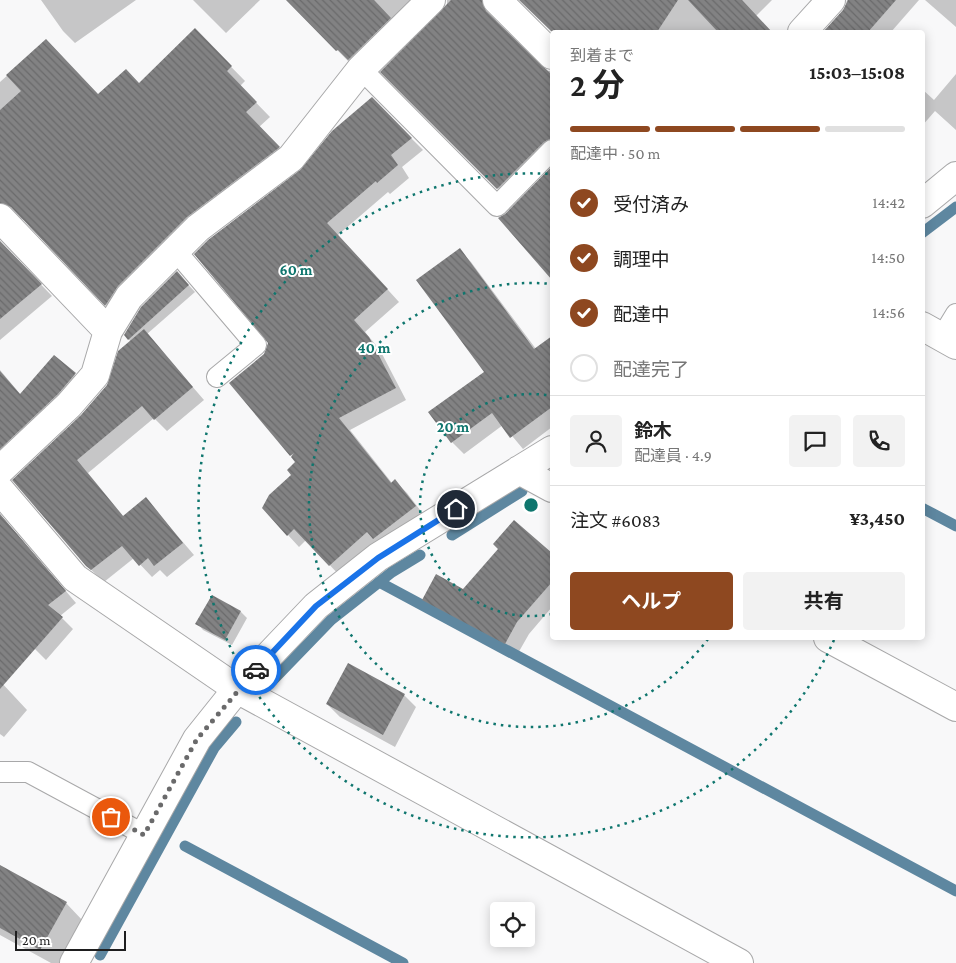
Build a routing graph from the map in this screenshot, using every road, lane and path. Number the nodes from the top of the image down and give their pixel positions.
1 (431, 0) edge
2 (496, 0) edge
3 (830, 0) edge
4 (804, 30) edge
5 (550, 53) edge
6 (361, 69) junction
7 (550, 152) edge
8 (956, 176) edge
9 (925, 202) edge
10 (0, 218) edge
11 (176, 250) junction
12 (956, 314) edge
13 (108, 331) junction
14 (940, 336) edge
15 (217, 377) dead end
16 (550, 451) edge
17 (0, 470) edge
18 (519, 470) junction
19 (550, 487) edge
20 (0, 490) edge
21 (832, 640) edge
22 (237, 689) junction
23 (956, 707) edge
24 (0, 772) edge
25 (144, 835) junction
26 (74, 963) edge
27 (739, 963) edge

1 - 6 street
2 - 5 street
3 - 4 street
6 - 7 lane
6 - 11 street
8 - 9 street
10 - 13 street
11 - 13 street
11 - 15 lane
12 - 14 lane
13 - 17 street
16 - 18 street
18 - 19 street
18 - 22 street
20 - 22 street
21 - 23 street
22 - 25 street
22 - 27 street
24 - 25 lane
25 - 26 street

